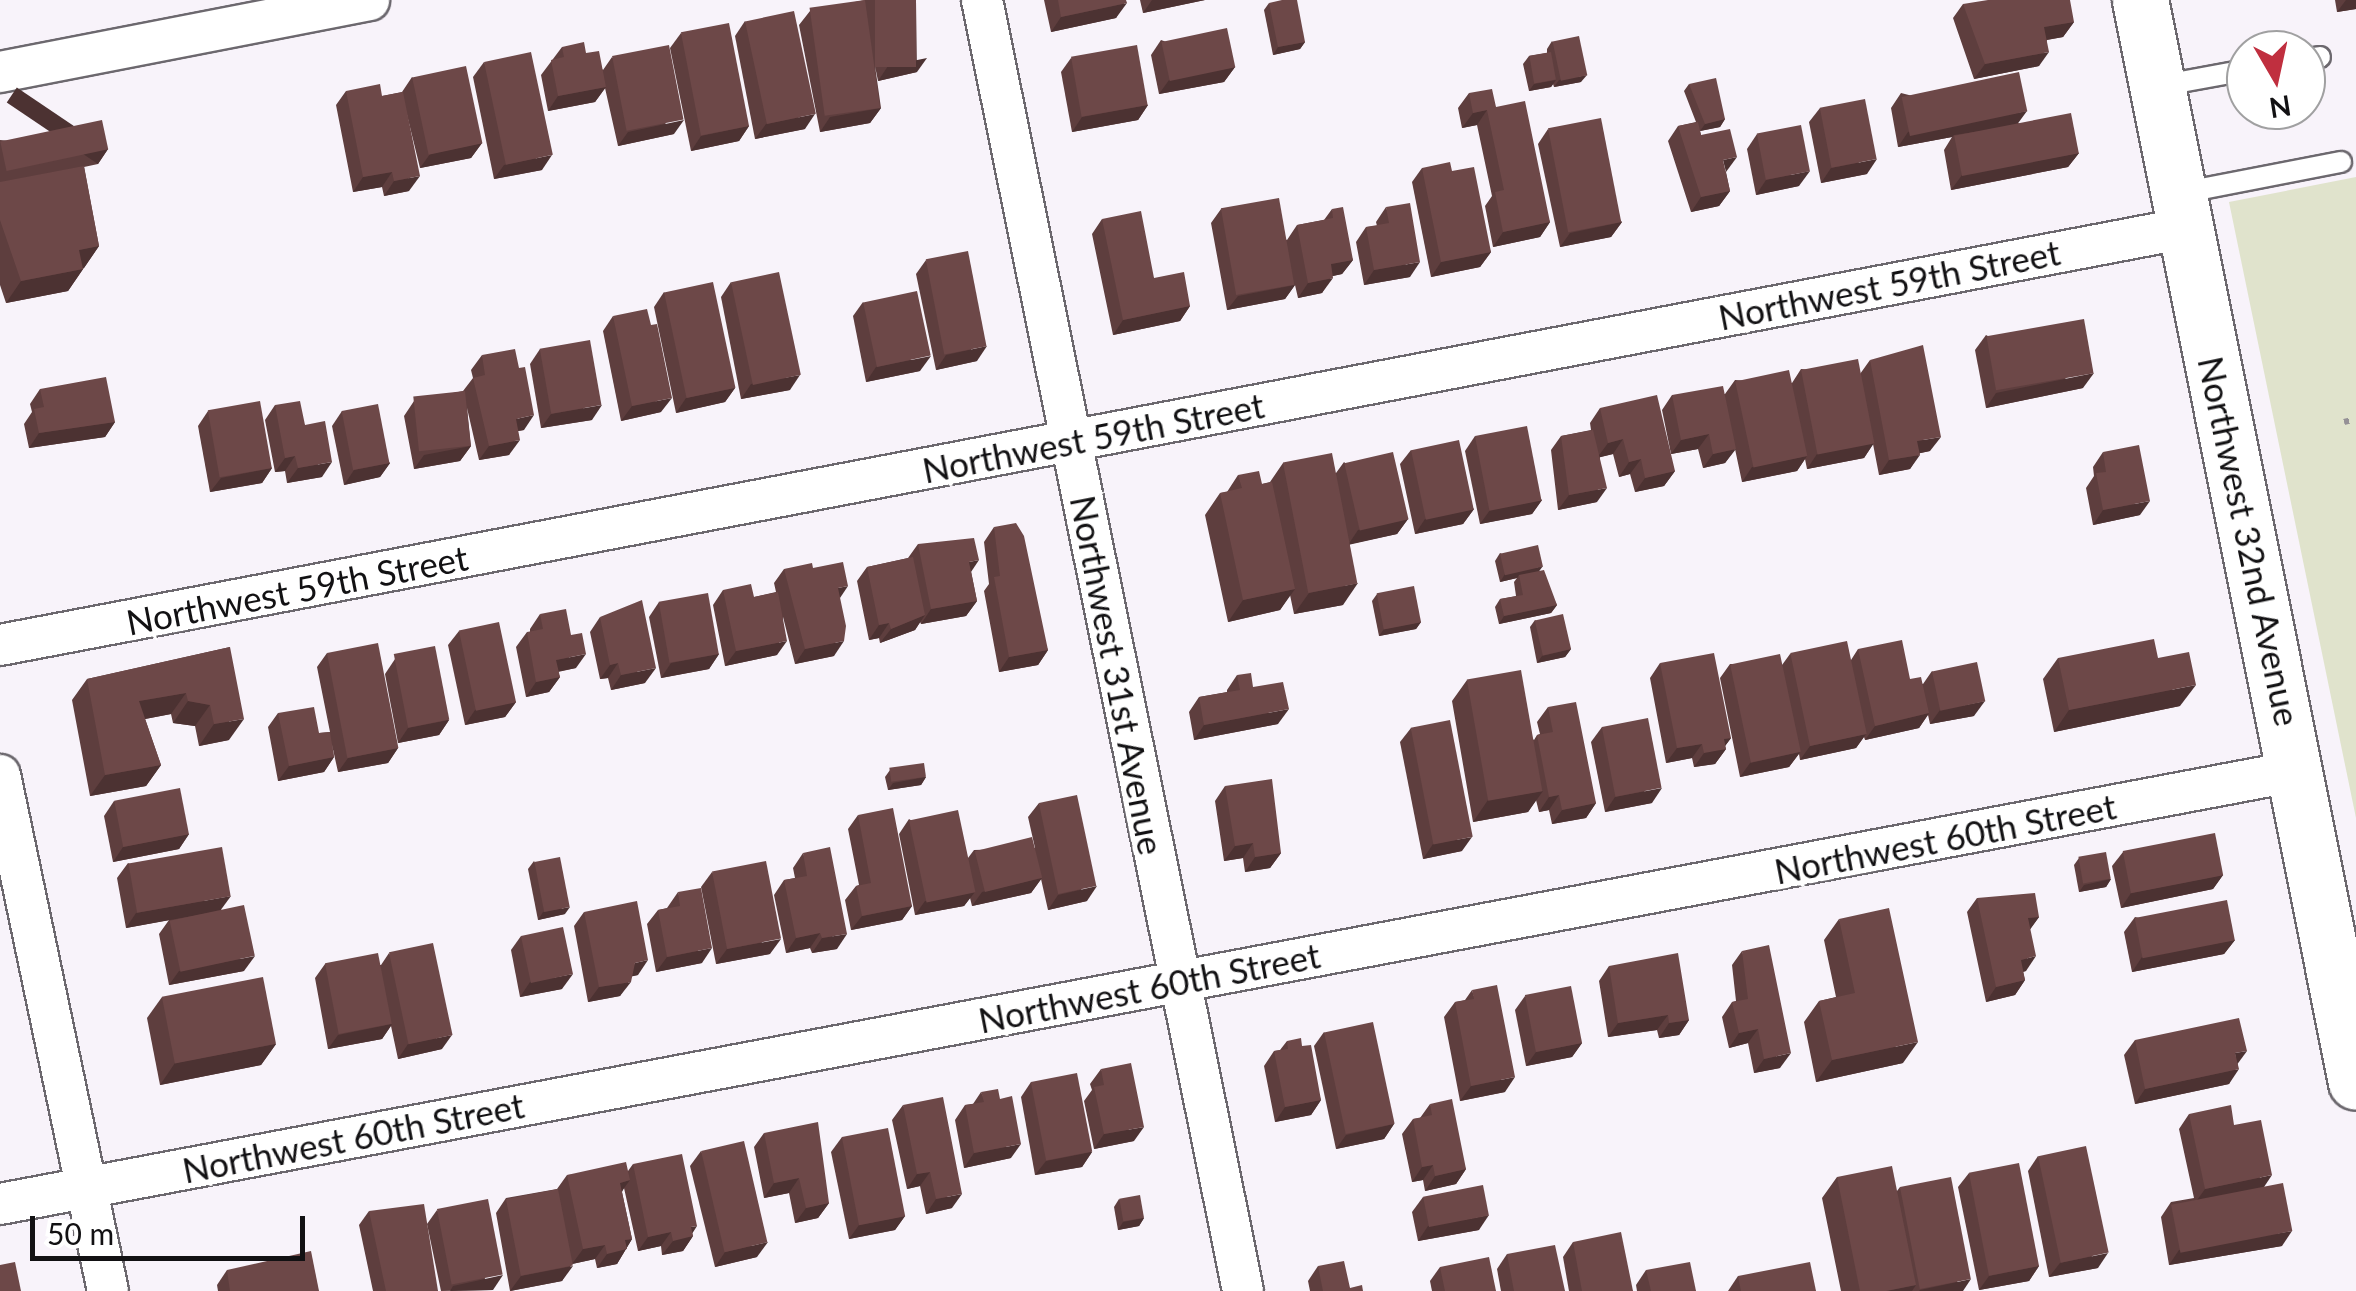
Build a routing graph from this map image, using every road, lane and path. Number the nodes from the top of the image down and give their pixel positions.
1 (368, 0) edge
2 (982, 0) edge
3 (2140, 0) edge
4 (0, 72) edge
5 (2226, 74) edge
6 (2158, 86) junction
7 (2341, 162) dead end
8 (2183, 210) junction
9 (2356, 420) edge
10 (2344, 422) dead end
11 (1071, 441) junction
12 (0, 646) edge
13 (2297, 772) junction
14 (0, 775) edge
15 (1180, 982) junction
16 (2356, 1082) edge
17 (87, 1187) junction
18 (0, 1204) edge
19 (108, 1291) edge
20 (1243, 1291) edge

1 - 4 street
2 - 11 street, Northwest 31st Avenue
3 - 6 main road, Northwest 32nd Avenue
5 - 6 lane
6 - 8 main road, Northwest 32nd Avenue
7 - 8 lane
8 - 11 street, Northwest 59th Street
8 - 13 main road, Northwest 32nd Avenue
9 - 10 path
11 - 12 street, Northwest 59th Street
11 - 15 street, Northwest 31st Avenue
13 - 15 street, Northwest 60th Street
13 - 16 main road, Northwest 32nd Avenue
14 - 17 street
15 - 17 street, Northwest 60th Street
15 - 20 street, Northwest 31st Avenue
17 - 18 street, Northwest 60th Street
17 - 19 street

